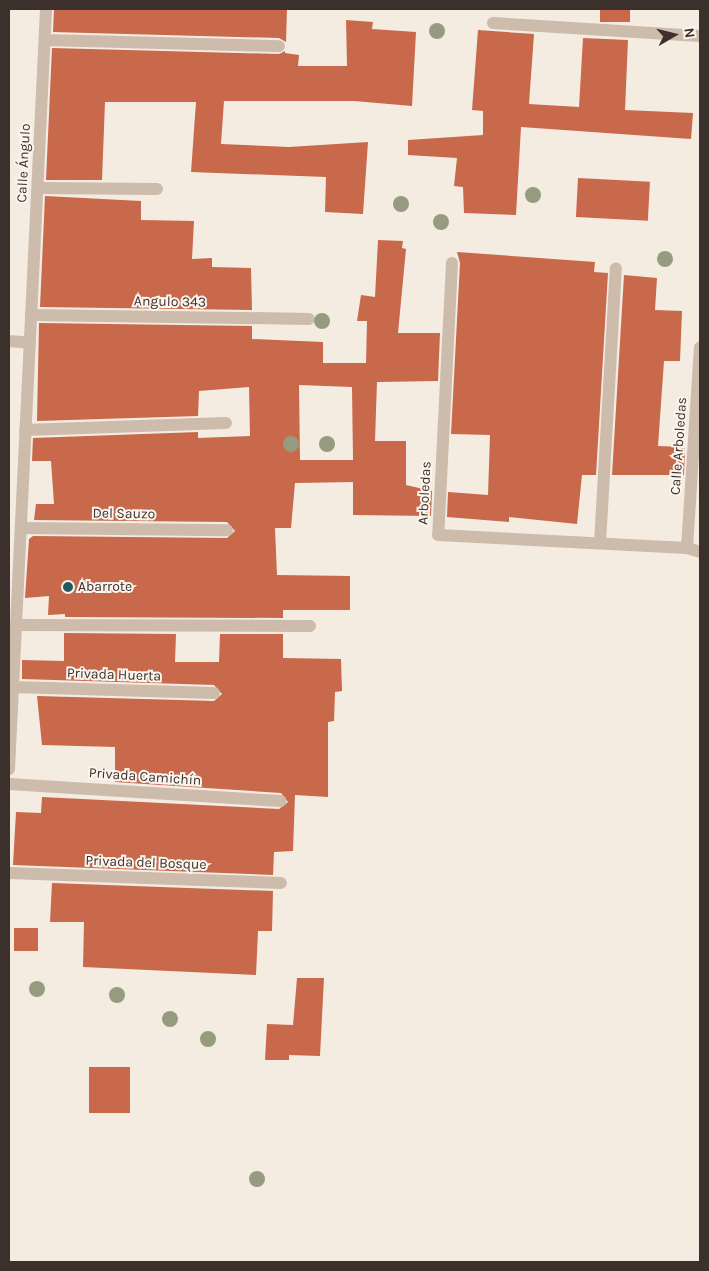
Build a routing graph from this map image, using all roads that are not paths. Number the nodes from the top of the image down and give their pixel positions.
1 (46, 9) edge
2 (493, 23) dead end
3 (700, 36) edge
4 (45, 40) junction
5 (279, 46) dead end
6 (38, 188) junction
7 (157, 189) dead end
8 (452, 263) dead end
9 (616, 268) dead end
10 (31, 315) junction
11 (309, 319) dead end
12 (9, 341) edge
13 (30, 342) junction
14 (700, 347) edge
15 (226, 423) dead end
16 (25, 430) junction
17 (698, 433) edge
18 (21, 528) junction
19 (227, 530) dead end
20 (600, 543) junction
21 (687, 548) junction
22 (700, 552) edge
23 (16, 625) junction
24 (310, 626) dead end
25 (13, 687) junction
26 (214, 693) dead end
27 (9, 769) edge
28 (9, 784) edge
29 (280, 801) dead end
30 (9, 873) edge
31 (282, 883) dead end

1 - 4 street, Calle Ángulo
2 - 3 street
4 - 5 street
4 - 6 street, Calle Ángulo
6 - 7 street
6 - 10 street, Calle Ángulo
8 - 20 street, Arboledas
9 - 20 street
10 - 11 street, Angulo 343
10 - 13 street, Calle Ángulo
12 - 13 street
13 - 16 street, Calle Ángulo
14 - 17 street, Calle Arboledas
15 - 16 street
16 - 18 street, Calle Ángulo
17 - 21 street, Calle Arboledas
18 - 19 street, Del Sauzo
18 - 23 street, Calle Ángulo
20 - 21 street, Arboledas
21 - 22 street, Arboledas
23 - 24 street
23 - 25 street, Calle Ángulo
25 - 26 street, Privada Huerta
25 - 27 street, Calle Ángulo
28 - 29 street, Privada Camichín
30 - 31 street, Privada del Bosque

